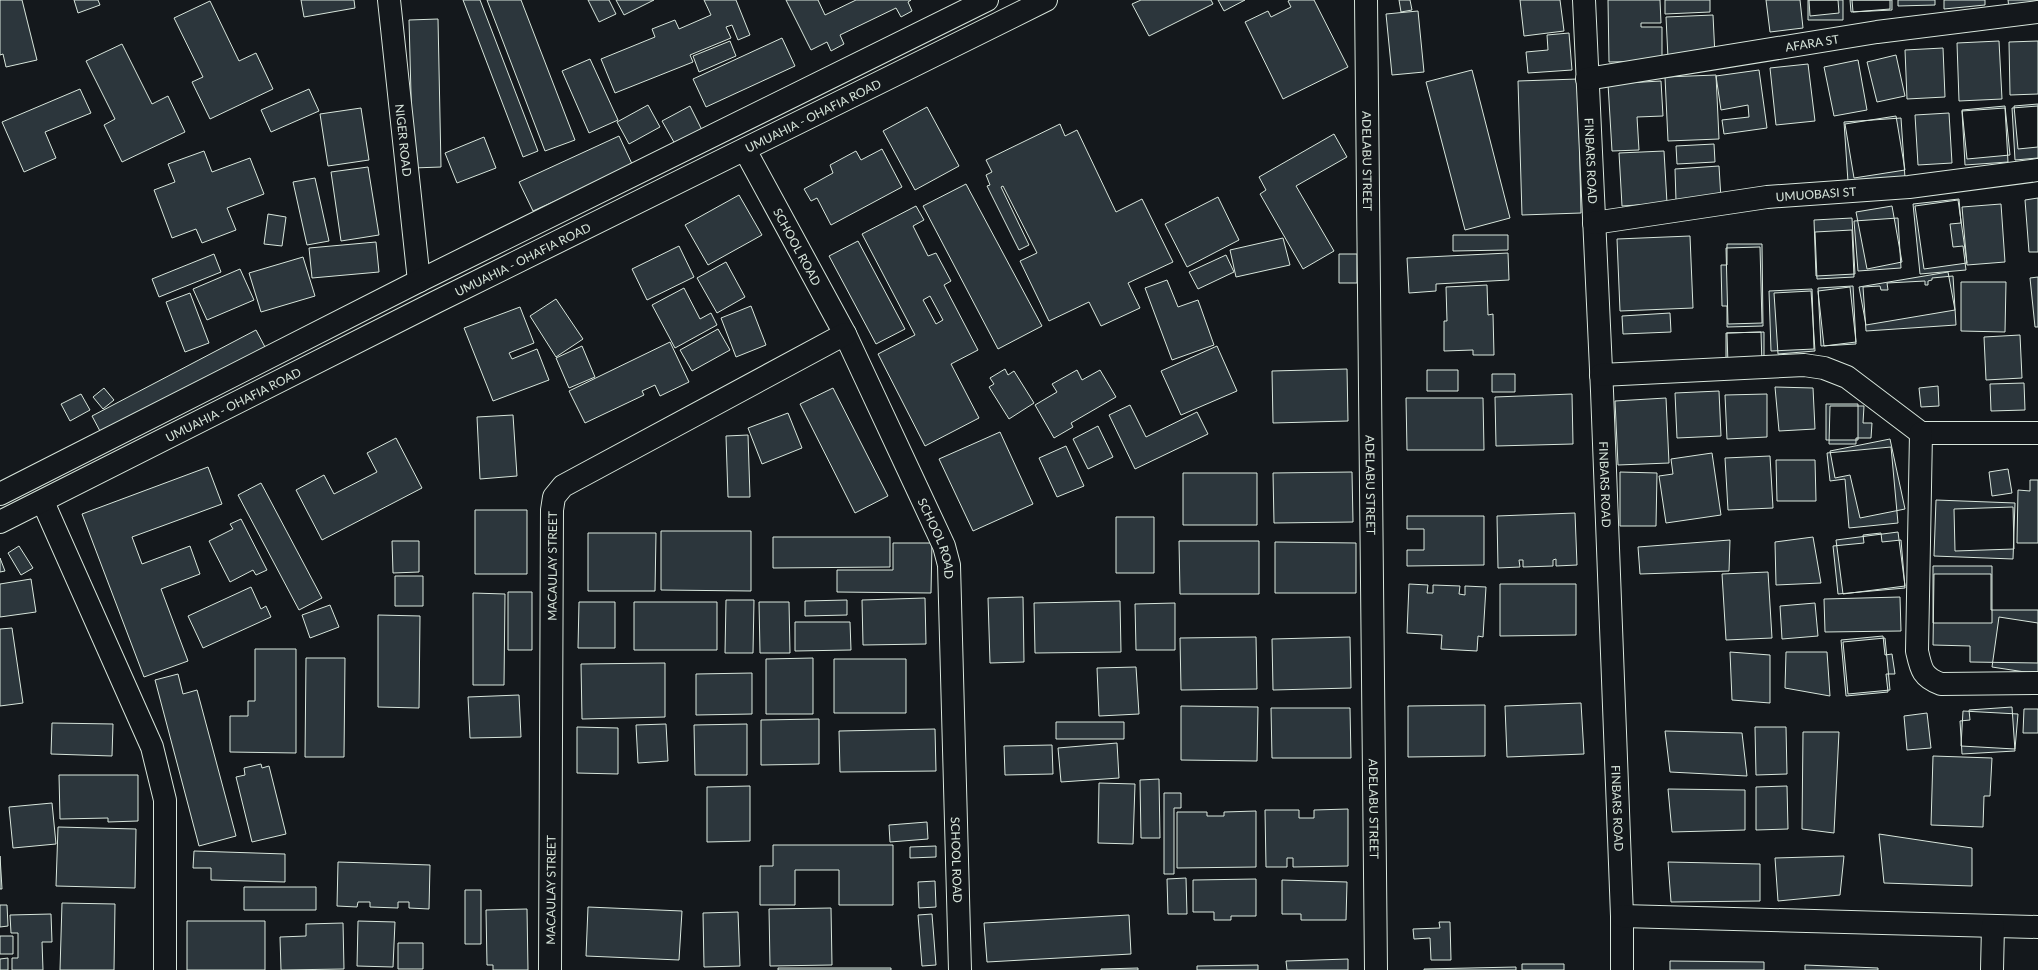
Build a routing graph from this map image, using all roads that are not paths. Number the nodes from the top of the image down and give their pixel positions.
1 (389, 0) edge
2 (987, 0) edge
3 (1046, 0) edge
4 (1366, 0) edge
5 (1584, 0) edge
6 (2038, 12) edge
7 (1587, 79) junction
8 (745, 150) junction
9 (2038, 170) edge
10 (1594, 223) junction
11 (419, 281) junction
12 (845, 334) junction
13 (1601, 375) junction
14 (1921, 433) junction
15 (2038, 433) edge
16 (0, 494) edge
17 (43, 502) junction
18 (0, 522) edge
19 (2038, 683) edge
20 (1622, 916) junction
21 (1993, 926) junction
22 (2038, 928) edge
23 (165, 970) edge
24 (550, 970) edge
25 (960, 970) edge
26 (1376, 970) edge
27 (1622, 970) edge
28 (1992, 970) edge

1 - 11 street, NIGER ROAD
2 - 11 street, UMUAHIA - OHAFIA ROAD
3 - 8 street, UMUAHIA - OHAFIA ROAD
4 - 26 street, ADELABU STREET
5 - 7 street, FINBARS ROAD
6 - 7 street, AFARA ST
7 - 10 street, FINBARS ROAD
8 - 12 street, SCHOOL ROAD
8 - 17 street, UMUAHIA - OHAFIA ROAD
9 - 10 street, UMUOBASI ST
10 - 13 street, FINBARS ROAD
11 - 16 street, UMUAHIA - OHAFIA ROAD
12 - 24 street, MACAULAY STREET
12 - 25 street, SCHOOL ROAD
13 - 14 street
13 - 20 street, FINBARS ROAD
14 - 15 street
14 - 19 street
17 - 18 street, UMUAHIA - OHAFIA ROAD
17 - 23 street
20 - 21 street
20 - 27 street, FINBARS ROAD
21 - 22 street
21 - 28 street

